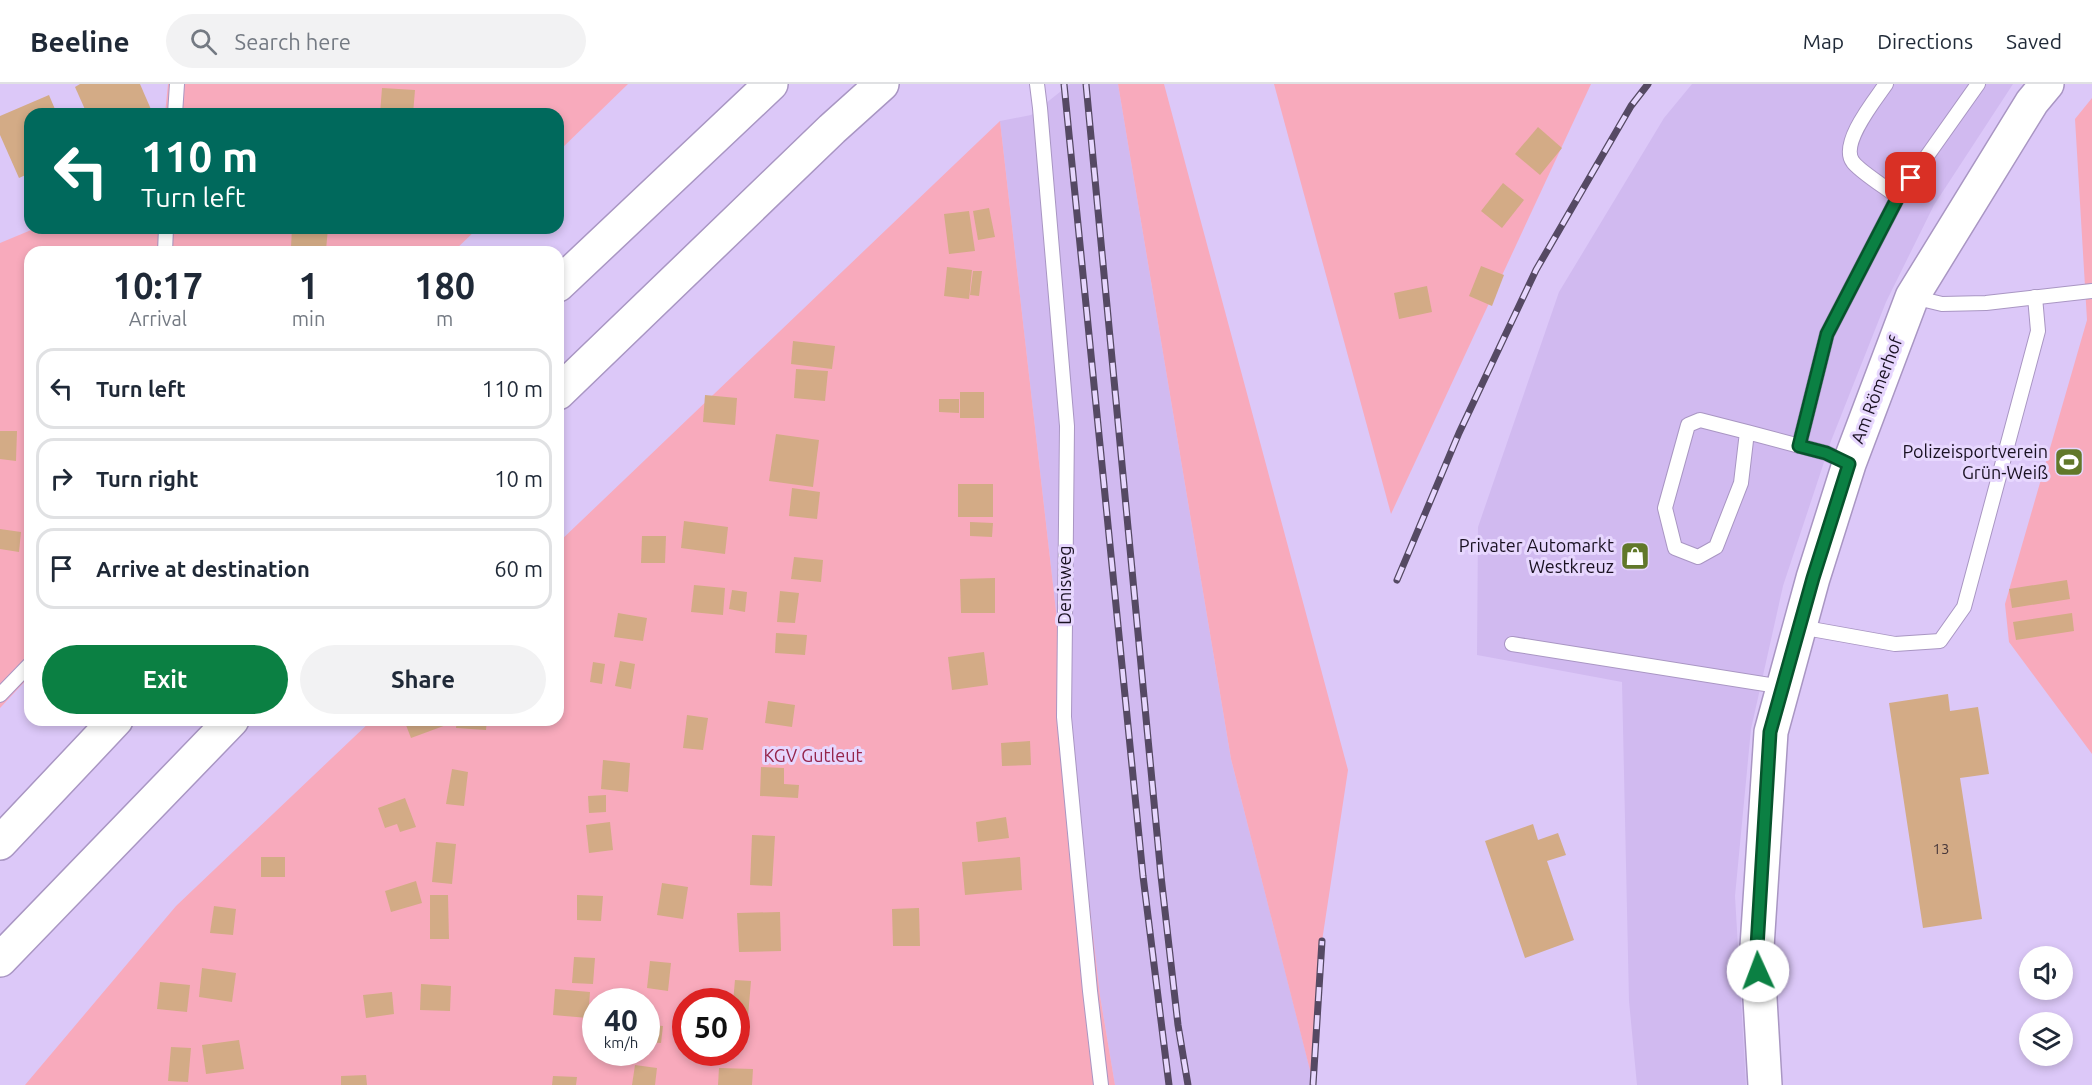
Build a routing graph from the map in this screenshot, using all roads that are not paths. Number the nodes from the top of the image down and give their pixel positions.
1 (177, 84) edge
2 (771, 84) edge
3 (882, 84) edge
4 (1036, 84) edge
5 (1886, 84) edge
6 (1978, 84) edge
7 (2047, 84) edge
8 (175, 108) edge
9 (1898, 197) junction
10 (564, 279) edge
11 (2092, 291) edge
12 (1912, 297) junction
13 (2035, 297) junction
14 (564, 387) edge
15 (1748, 432) junction
16 (1799, 446) junction
17 (1849, 464) junction
18 (1800, 627) junction
19 (1512, 645) dead end
20 (24, 670) edge
21 (1783, 687) junction
22 (0, 695) edge
23 (110, 726) edge
24 (226, 726) edge
25 (0, 843) edge
26 (0, 960) edge
27 (1101, 1085) edge
28 (1765, 1085) edge

1 - 8 lane
2 - 10 main road
3 - 14 main road
4 - 27 lane, Denisweg
5 - 9 lane
6 - 9 lane
7 - 12 main road, Am Römerhof
9 - 16 lane
11 - 13 lane
12 - 13 lane
12 - 17 main road, Am Römerhof
13 - 18 lane
15 - 15 lane
15 - 16 lane
16 - 17 lane
17 - 18 main road, Am Römerhof
18 - 21 main road, Am Römerhof
19 - 21 lane
20 - 22 lane
21 - 28 main road, Am Römerhof
23 - 25 main road
24 - 26 main road

